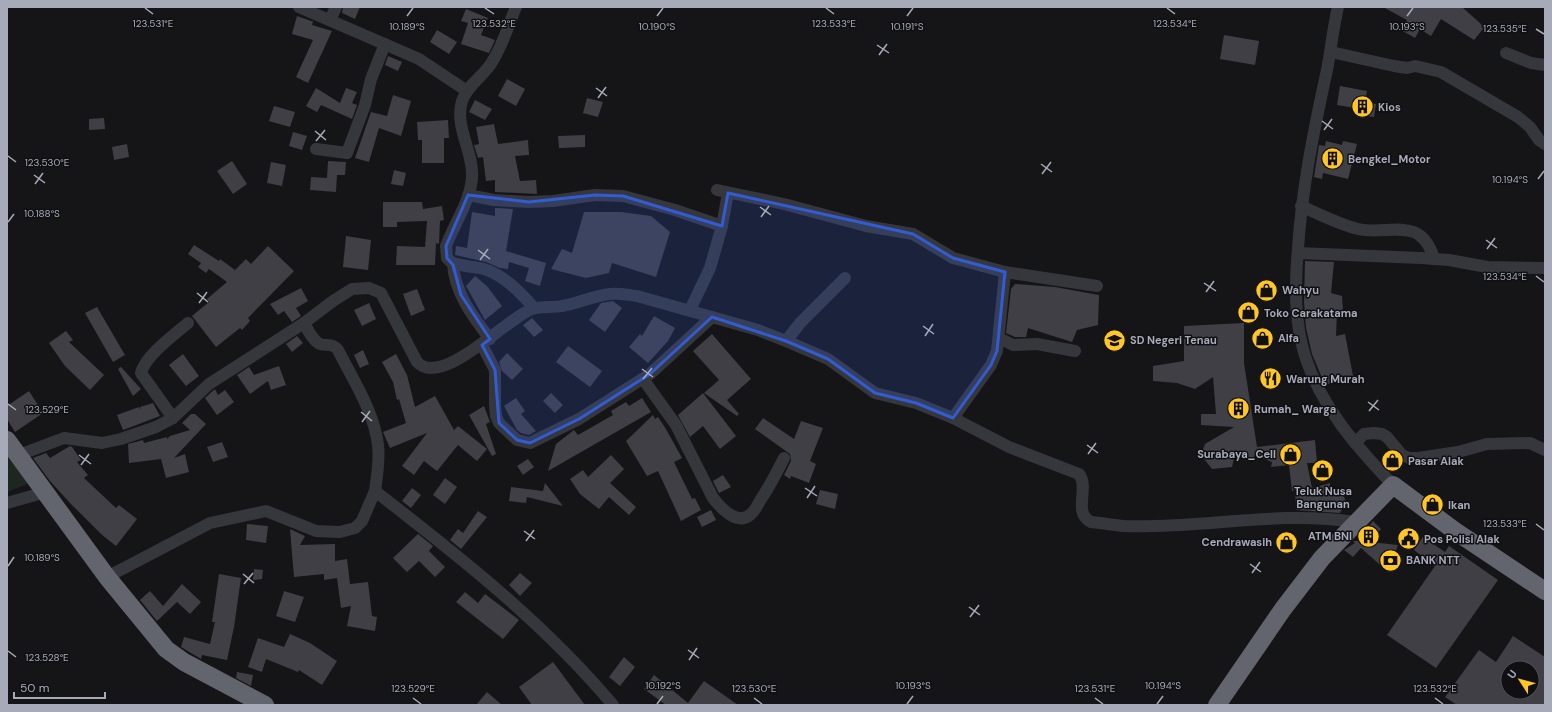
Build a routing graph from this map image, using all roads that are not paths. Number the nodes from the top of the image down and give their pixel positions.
1 (299, 7) edge
2 (336, 7) edge
3 (516, 7) edge
4 (1334, 8) edge
5 (330, 20) junction
6 (385, 44) junction
7 (1330, 52) junction
8 (1506, 53) dead end
9 (1545, 65) edge
10 (467, 91) junction
11 (1545, 144) edge
12 (316, 149) dead end
13 (468, 195) junction
14 (1301, 206) junction
15 (722, 226) junction
16 (1298, 253) junction
17 (1434, 259) junction
18 (453, 263) junction
19 (1545, 268) edge
20 (1005, 272) junction
21 (845, 278) dead end
22 (1097, 286) dead end
23 (534, 308) junction
24 (690, 310) junction
25 (712, 317) junction
26 (188, 323) dead end
27 (304, 323) junction
28 (999, 338) junction
29 (786, 340) junction
30 (486, 342) junction
31 (1075, 351) dead end
32 (643, 379) junction
33 (173, 418) junction
34 (953, 418) junction
35 (7, 440) edge
36 (1355, 443) junction
37 (1545, 450) edge
38 (19, 455) junction
39 (784, 458) dead end
40 (1393, 485) junction
41 (375, 491) junction
42 (46, 492) junction
43 (7, 503) edge
44 (1355, 522) junction
45 (107, 577) junction
46 (1545, 591) edge
47 (265, 705) edge
48 (614, 705) edge
49 (1216, 705) edge

1 - 5 street
2 - 5 street
3 - 10 street
4 - 7 street
5 - 6 street
6 - 10 street
6 - 12 street
7 - 11 street
7 - 14 street
8 - 9 street
10 - 13 street
13 - 15 street
13 - 18 street
14 - 16 street
14 - 17 street
15 - 20 street
15 - 24 street
16 - 17 street
16 - 36 street
17 - 19 street
18 - 23 street
18 - 30 street
20 - 22 street
20 - 28 street
21 - 29 street
23 - 24 street
23 - 30 street
24 - 25 street
25 - 29 street
25 - 32 street
26 - 33 street
27 - 30 street
27 - 33 street
27 - 41 street
28 - 31 street
28 - 34 street
29 - 34 street
30 - 32 street
32 - 39 street
33 - 38 street
34 - 44 street
35 - 38 highway
36 - 37 street
36 - 40 street
38 - 42 highway
40 - 44 highway
40 - 46 highway
41 - 45 street
41 - 48 street
42 - 43 street
42 - 45 highway
44 - 49 highway
45 - 47 highway

